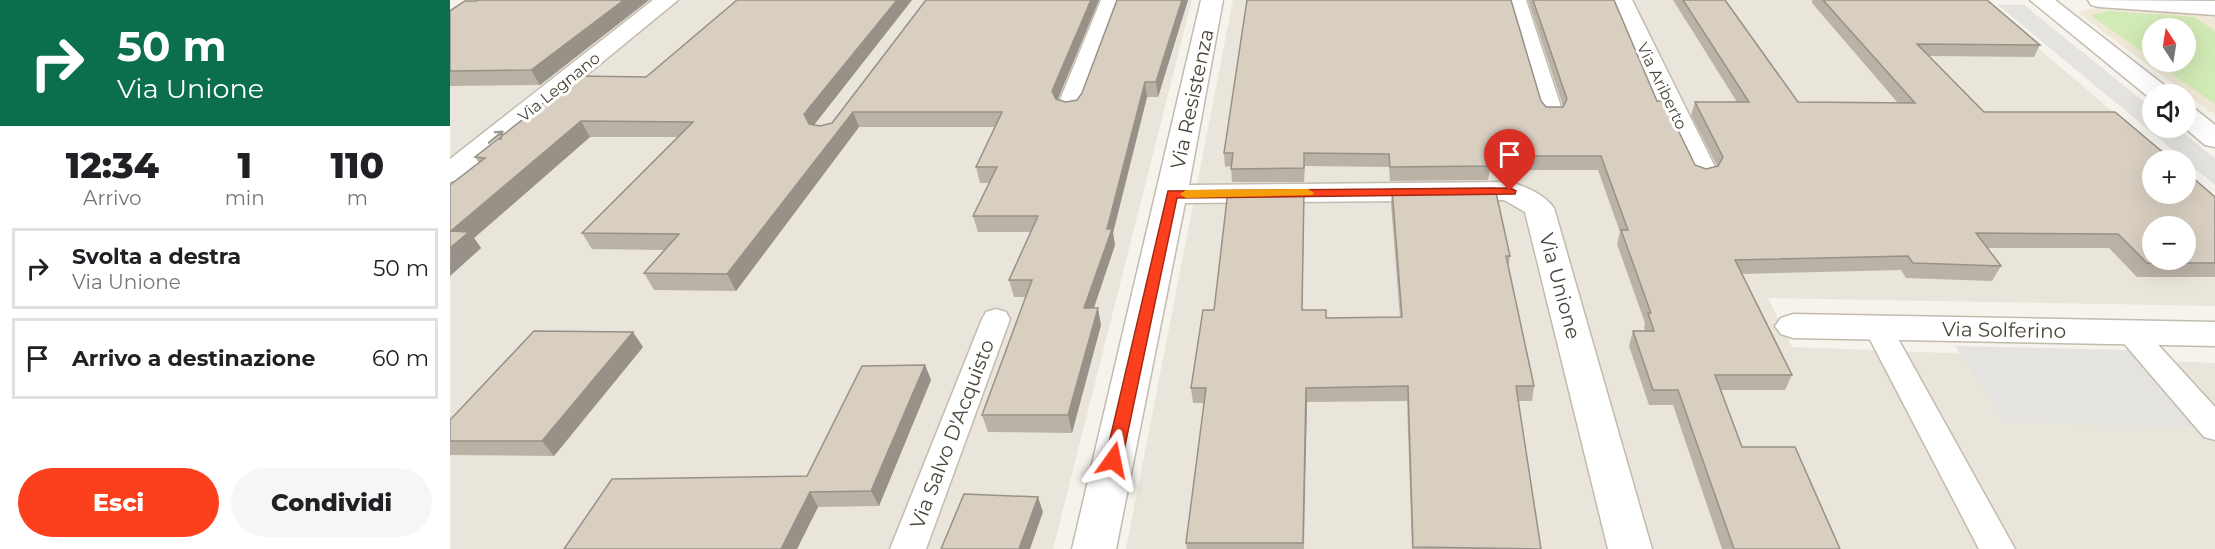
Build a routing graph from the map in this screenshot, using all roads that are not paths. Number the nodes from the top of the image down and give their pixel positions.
1 (667, 0) edge
2 (1112, 0) edge
3 (1212, 0) edge
4 (1517, 0) edge
5 (1621, 0) edge
6 (2041, 0) edge
7 (2099, 0) edge
8 (2215, 8) edge
9 (2147, 84) edge
10 (1070, 107) edge
11 (1552, 113) edge
12 (2196, 123) edge
13 (2215, 139) edge
14 (1704, 171) edge
15 (450, 173) edge
16 (1172, 194) junction
17 (996, 319) dead end
18 (1793, 326) dead end
19 (1878, 328) junction
20 (2131, 333) junction
21 (2215, 334) edge
22 (2215, 428) edge
23 (908, 549) edge
24 (1094, 549) edge
25 (1630, 549) edge
26 (1997, 549) edge

15 -> 1 street, Via Legnano
2 - 10 street
3 - 16 street, Via Resistenza
4 - 11 lane
5 - 14 street, Via Ariberto
6 - 9 street
7 - 8 street
12 - 13 street
16 - 24 street, Via Resistenza
16 - 25 street, Via Unione
17 - 23 lane, Via Salvo D'Acquisto
18 - 19 street, Via Solferino
19 - 20 street, Via Solferino
19 - 26 lane
20 - 21 street, Via Solferino
20 - 22 lane

